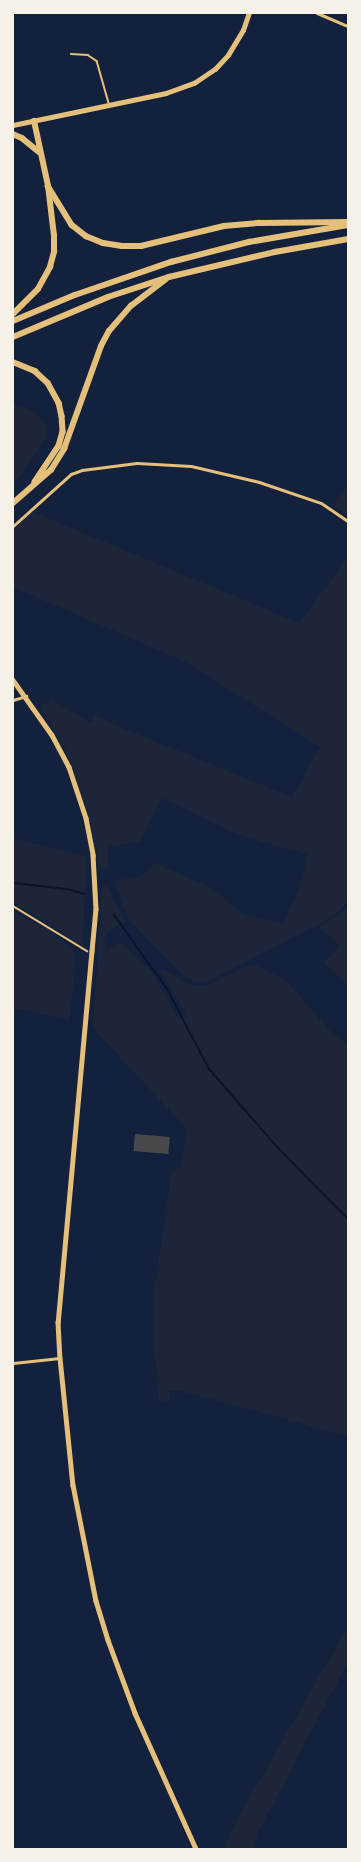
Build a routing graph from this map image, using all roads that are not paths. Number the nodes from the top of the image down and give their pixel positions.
1 (249, 13) edge
2 (317, 13) edge
3 (348, 26) edge
4 (71, 54) dead end
5 (110, 105) junction
6 (34, 120) junction
7 (13, 125) edge
8 (13, 134) edge
9 (39, 152) junction
10 (48, 186) junction
11 (348, 224) edge
12 (348, 239) edge
13 (169, 277) junction
14 (13, 314) edge
15 (13, 321) edge
16 (13, 337) edge
17 (13, 362) edge
18 (32, 486) junction
19 (13, 503) edge
20 (348, 521) edge
21 (13, 526) edge
22 (13, 680) edge
23 (26, 696) junction
24 (13, 700) edge
25 (60, 1358) junction
26 (13, 1363) edge
27 (196, 1849) edge

1 - 5 main road
2 - 3 street
4 - 5 lane
5 - 6 main road
6 - 7 main road
6 - 9 highway
8 - 9 highway
9 - 10 highway
10 - 11 highway
10 - 14 highway
11 - 15 highway
12 - 13 highway
13 - 16 highway
13 - 18 highway
17 - 18 highway
18 - 19 highway
20 - 21 street
22 - 23 main road
23 - 24 street
23 - 25 main road
25 - 26 street
25 - 27 main road

